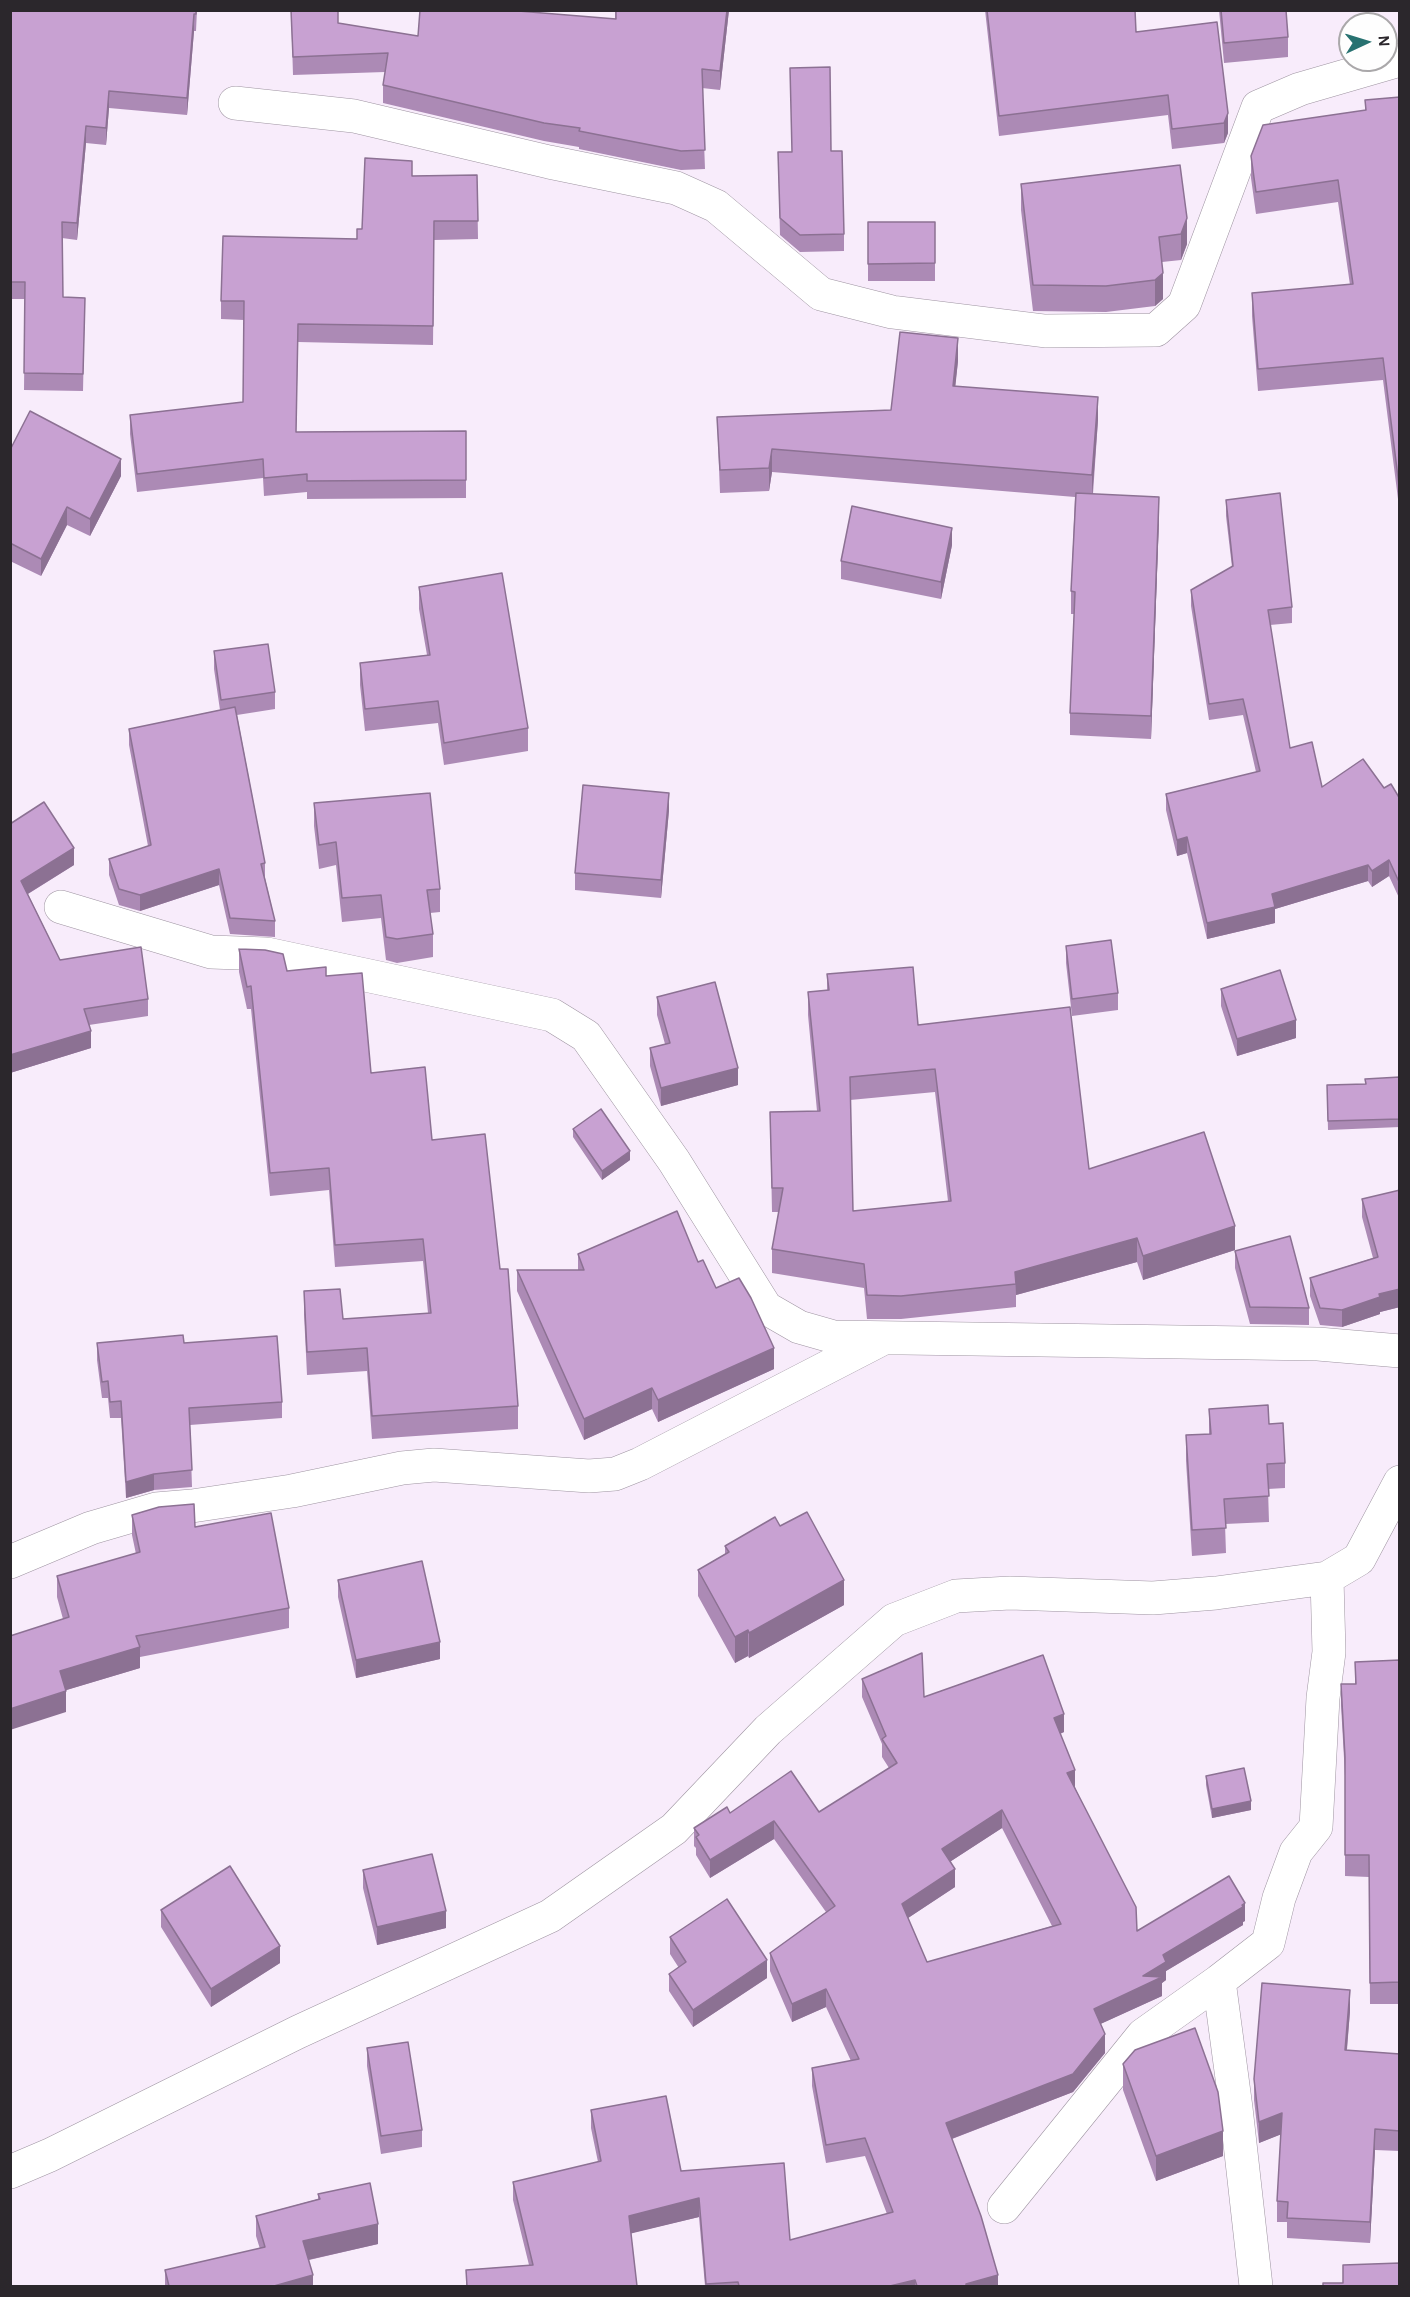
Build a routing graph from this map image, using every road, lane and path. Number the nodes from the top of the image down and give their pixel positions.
1 (1400, 60) edge
2 (235, 103) dead end
3 (61, 907) dead end
4 (883, 1338) junction
5 (1400, 1351) edge
6 (1400, 1482) edge
7 (10, 1562) edge
8 (1327, 1578) junction
9 (1219, 1981) junction
10 (10, 2172) edge
11 (1004, 2207) dead end
12 (1256, 2286) edge

1 - 2 street
3 - 4 street
4 - 5 street
4 - 7 street
6 - 8 street
8 - 9 street
8 - 10 street
9 - 11 street
9 - 12 street

